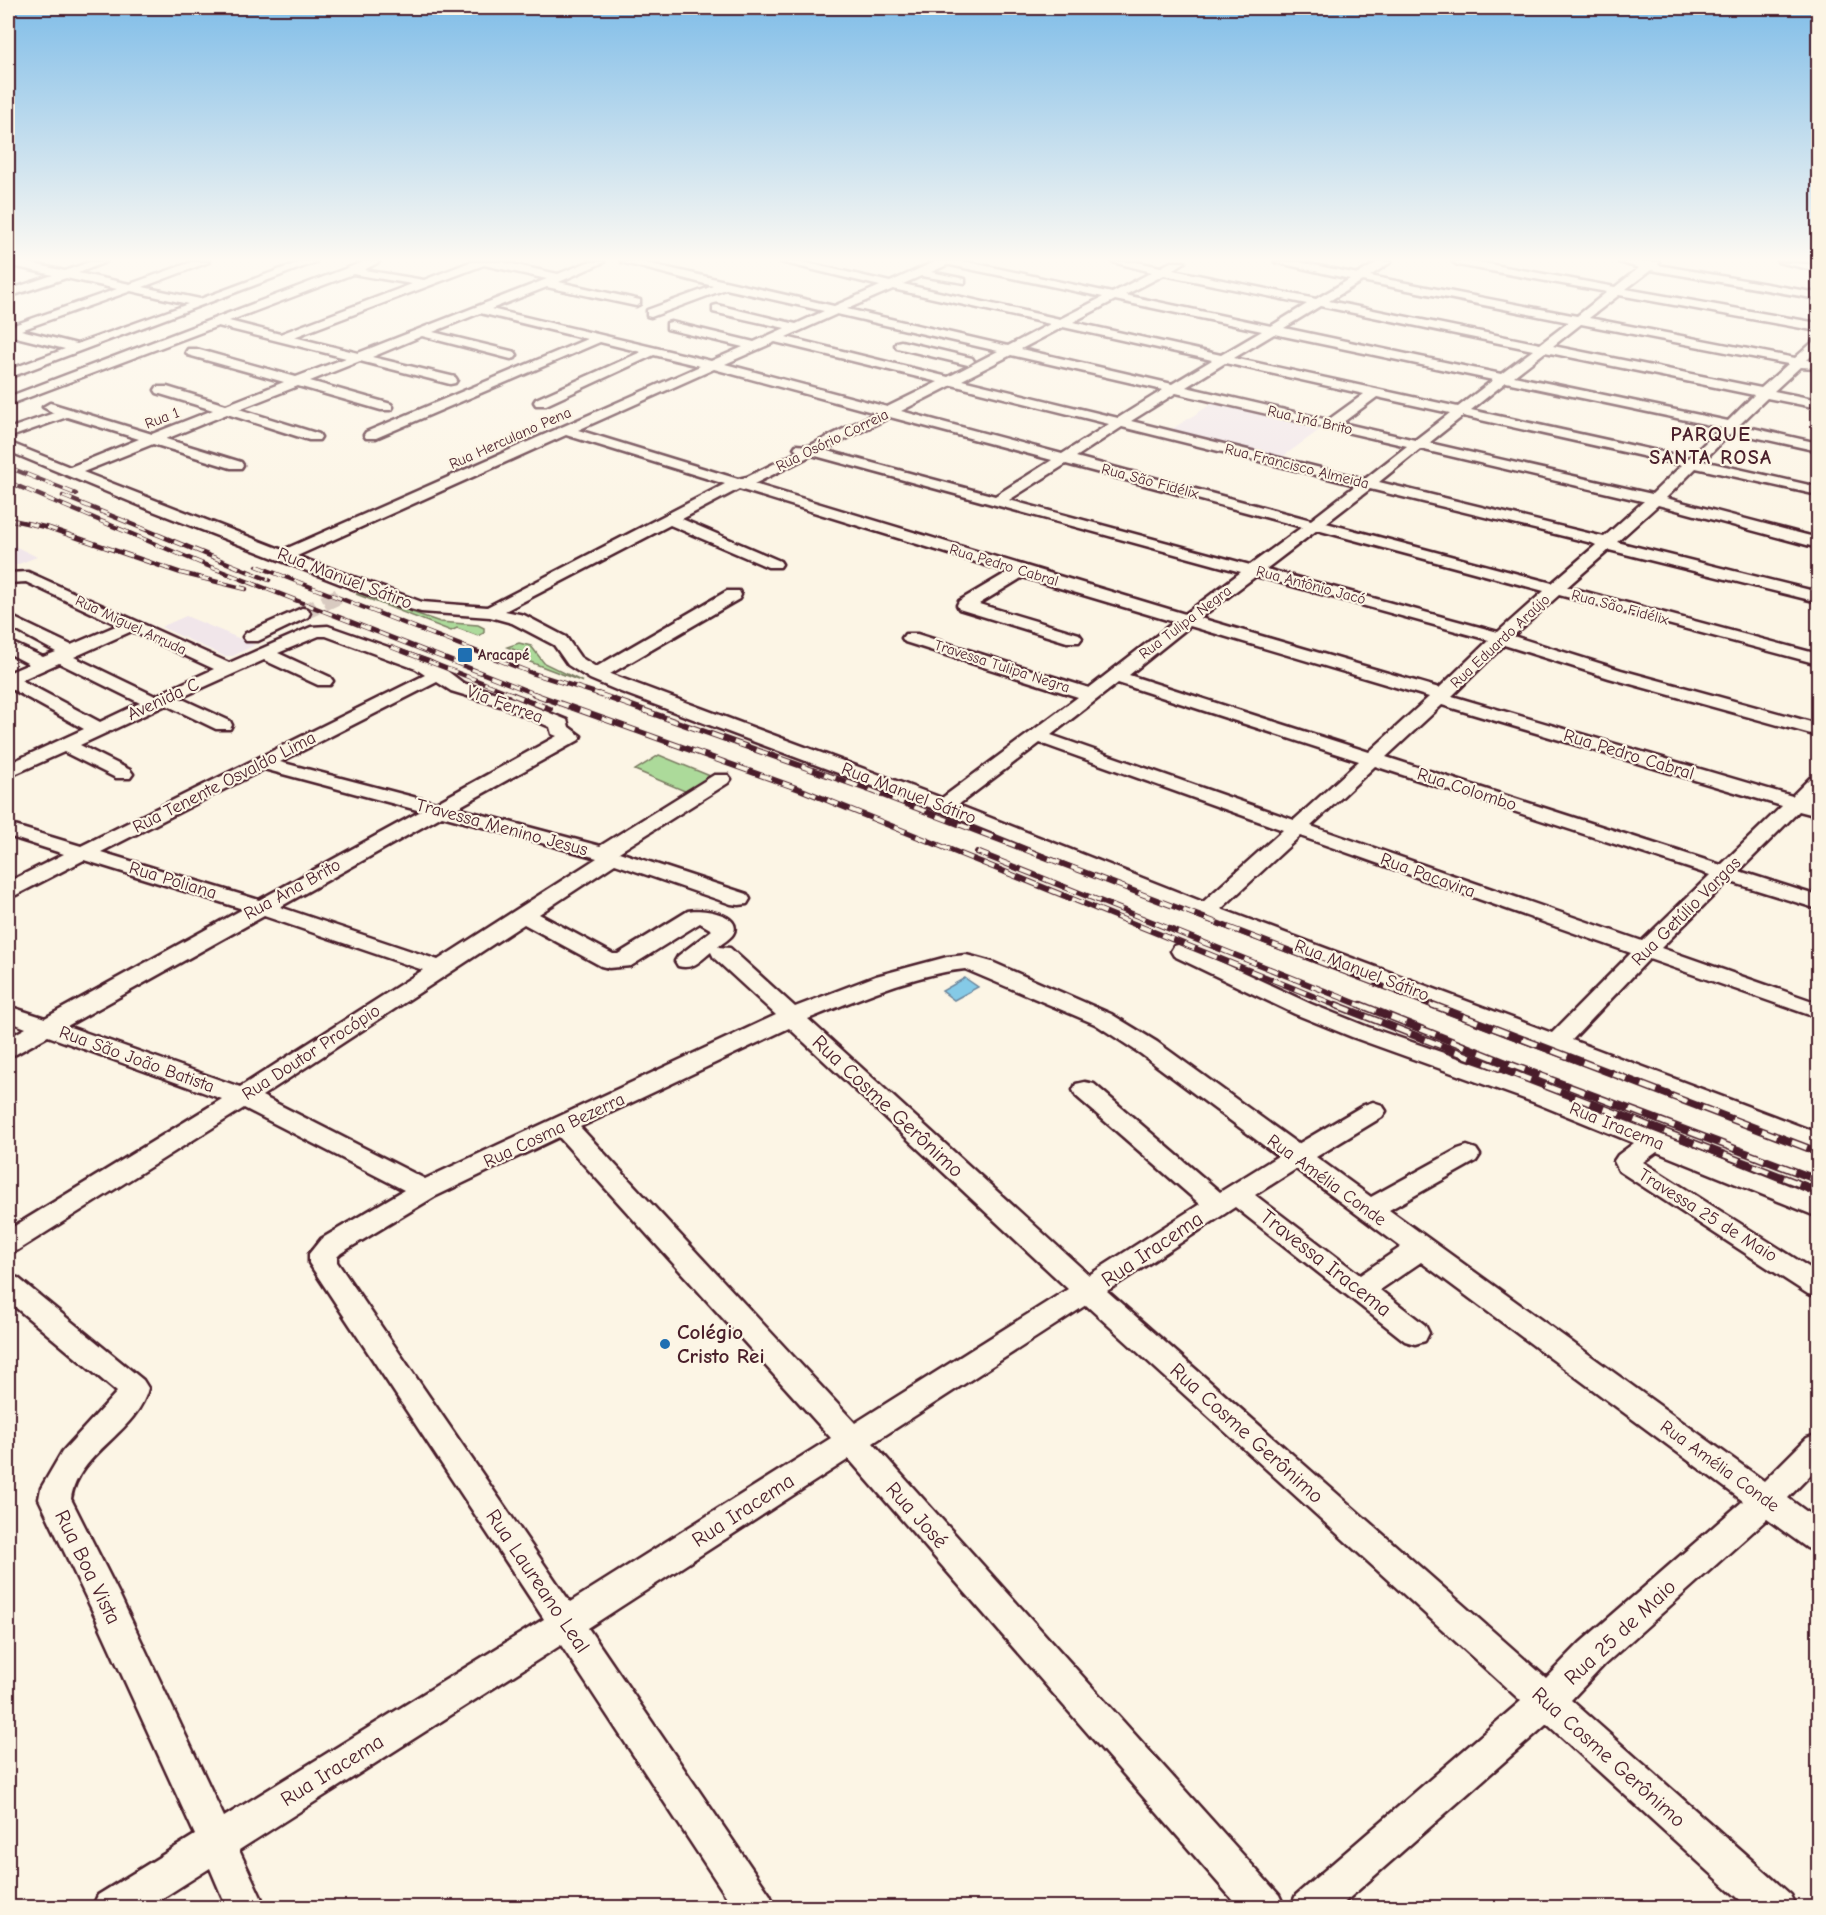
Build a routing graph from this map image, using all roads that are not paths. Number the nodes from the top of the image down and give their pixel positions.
1 (69, 351) edge
2 (138, 351) edge
3 (341, 351) edge
4 (378, 351) edge
5 (496, 351) edge
6 (567, 351) edge
7 (653, 351) edge
8 (655, 351) edge
9 (742, 351) edge
10 (832, 351) edge
11 (928, 351) edge
12 (993, 351) edge
13 (995, 351) edge
14 (1016, 351) edge
15 (1195, 351) edge
16 (1235, 351) edge
17 (1380, 351) edge
18 (1538, 351) edge
19 (1565, 351) edge
20 (1742, 351) edge
21 (1811, 351) edge
22 (192, 352) dead end
23 (511, 355) dead end
24 (364, 357) junction
25 (1224, 358) junction
26 (968, 361) junction
27 (1801, 363) junction
28 (712, 365) junction
29 (1818, 366) edge
30 (8, 374) edge
31 (1504, 377) junction
32 (944, 378) junction
33 (450, 380) dead end
34 (298, 383) junction
35 (1173, 389) junction
36 (162, 390) dead end
37 (1375, 392) junction
38 (1765, 393) junction
39 (8, 401) edge
40 (541, 402) dead end
41 (1818, 404) edge
42 (50, 407) dead end
43 (386, 407) dead end
44 (226, 411) junction
45 (882, 411) junction
46 (1462, 411) junction
47 (68, 412) junction
48 (1119, 423) junction
49 (1330, 425) junction
50 (1731, 428) junction
51 (567, 431) junction
52 (8, 434) edge
53 (370, 435) dead end
54 (314, 436) dead end
55 (153, 440) junction
56 (1417, 445) junction
57 (8, 446) edge
58 (1818, 447) edge
59 (805, 449) junction
60 (1064, 459) junction
61 (1693, 461) junction
62 (236, 465) dead end
63 (72, 471) junction
64 (739, 483) junction
65 (1368, 483) junction
66 (1818, 491) edge
67 (999, 500) junction
68 (1655, 500) junction
69 (670, 519) junction
70 (1315, 524) junction
71 (1818, 543) edge
72 (1607, 544) junction
73 (286, 555) junction
74 (774, 564) dead end
75 (1254, 570) junction
76 (1021, 571) junction
77 (8, 578) edge
78 (33, 580) junction
79 (363, 585) junction
80 (8, 590) edge
81 (1556, 590) junction
82 (343, 594) tunnel mouth
83 (733, 594) dead end
84 (1818, 597) edge
85 (490, 612) junction
86 (302, 613) tunnel mouth
87 (8, 620) edge
88 (1187, 620) junction
89 (132, 625) junction
90 (321, 630) joint
91 (911, 638) dead end
92 (1073, 638) dead end
93 (1501, 638) junction
94 (8, 646) edge
95 (270, 650) junction
96 (57, 657) junction
97 (1818, 659) edge
98 (228, 669) junction
99 (440, 674) junction
100 (597, 675) junction
101 (1115, 676) junction
102 (8, 679) edge
103 (324, 681) dead end
104 (1092, 695) junction
105 (1440, 696) junction
106 (159, 700) junction
107 (224, 725) dead end
108 (99, 729) junction
109 (1818, 730) edge
110 (565, 733) joint
111 (1037, 736) junction
112 (64, 744) junction
113 (1372, 758) junction
114 (263, 763) junction
115 (12, 765) edge
116 (123, 774) dead end
117 (721, 779) dead end
118 (1818, 781) edge
119 (1796, 803) junction
120 (944, 806) junction
121 (437, 810) junction
122 (1818, 810) edge
123 (1298, 828) junction
124 (8, 830) edge
125 (85, 852) junction
126 (608, 855) junction
127 (1724, 873) junction
128 (8, 890) edge
129 (739, 899) dead end
130 (1818, 903) edge
131 (260, 907) junction
132 (1206, 911) junction
133 (524, 915) junction
134 (1182, 951) dead end
135 (1645, 951) junction
136 (722, 953) dead end
137 (686, 961) dead end
138 (440, 968) junction
139 (1818, 1011) edge
140 (8, 1013) edge
141 (792, 1017) junction
142 (46, 1027) junction
143 (1556, 1044) junction
144 (8, 1048) edge
145 (1084, 1090) dead end
146 (243, 1097) junction
147 (1373, 1111) dead end
148 (564, 1126) junction
149 (1654, 1141) junction
150 (1818, 1142) edge
151 (1467, 1155) dead end
152 (1294, 1156) junction
153 (425, 1190) junction
154 (1227, 1199) junction
155 (1818, 1207) edge
156 (1368, 1210) junction
157 (8, 1243) edge
158 (1420, 1248) junction
159 (323, 1254) joint
160 (8, 1286) edge
161 (1818, 1286) edge
162 (1360, 1290) junction
163 (1088, 1291) junction
164 (1415, 1333) dead end
165 (852, 1441) junction
166 (1818, 1447) edge
167 (1767, 1499) junction
168 (1818, 1538) edge
169 (566, 1623) junction
170 (1547, 1701) junction
171 (218, 1842) junction
172 (111, 1908) edge
173 (247, 1908) edge
174 (757, 1908) edge
175 (1266, 1908) edge
176 (1309, 1908) edge
177 (1778, 1908) edge

1 - 30 street
2 - 39 street
3 - 24 street
4 - 24 street, Rua 1
5 - 23 street
6 - 53 street
7 - 40 street
8 - 28 street, Rua São Fidélix
9 - 28 street, Rua Herculano Pena
10 - 32 street, Rua Francisco Almeida
11 - 26 street
12 - 26 street, Rua Osório Correia
13 - 32 street, Rua Osório Correia
14 - 35 street, Rua Iná Brito
15 - 25 street
16 - 25 street
17 - 31 street
18 - 31 street, Rua Tulipa Negra
19 - 38 street
20 - 27 street
21 - 27 street, Rua Eduardo Araújo
22 - 34 street
24 - 33 street
24 - 34 street, Rua 1
25 - 35 street
25 - 37 street
26 - 32 street, Rua Osório Correia
27 - 29 street
27 - 38 street, Rua Eduardo Araújo
28 - 45 street, Rua São Fidélix
28 - 51 street, Rua Herculano Pena
31 - 46 street, Rua Tulipa Negra
31 - 50 street
32 - 45 street, Rua Osório Correia
32 - 48 street, Rua Francisco Almeida
34 - 43 street
34 - 44 street, Rua 1
35 - 48 street
35 - 49 street, Rua Iná Brito
36 - 44 street
37 - 46 street
37 - 49 street
38 - 41 street
38 - 50 street, Rua Eduardo Araújo
42 - 47 street
44 - 54 street
44 - 55 street, Rua 1
45 - 59 street, Rua Osório Correia
45 - 60 street, Rua São Fidélix
46 - 56 street, Rua Tulipa Negra
46 - 61 street
47 - 52 street
47 - 55 street
48 - 60 street
48 - 65 street, Rua Francisco Almeida
49 - 56 street, Rua Iná Brito
50 - 58 street
50 - 61 street, Rua Eduardo Araújo
51 - 64 street, Rua Pedro Cabral
51 - 73 street, Rua Herculano Pena
55 - 62 street
55 - 63 street, Rua 1
56 - 65 street, Rua Tulipa Negra
56 - 68 street, Rua Iná Brito
57 - 63 street, Rua Manuel Sátiro
59 - 64 street, Rua Osório Correia
59 - 67 street, Rua Antônio Jacó
60 - 67 street
60 - 70 street, Rua São Fidélix
61 - 66 street
61 - 68 street, Rua Eduardo Araújo
63 - 73 street, Rua Manuel Sátiro
64 - 69 street, Rua Osório Correia
64 - 76 street, Rua Pedro Cabral
65 - 70 street, Rua Tulipa Negra
65 - 72 street, Rua Francisco Almeida
67 - 75 street, Rua Antônio Jacó
68 - 71 street, Rua Iná Brito
68 - 72 street, Rua Eduardo Araújo
69 - 74 street
69 - 85 street, Rua Osório Correia
70 - 75 street, Rua Tulipa Negra
70 - 81 street, Rua São Fidélix
72 - 81 street, Rua Eduardo Araújo
72 - 84 street, Rua Francisco Almeida
73 - 79 street, Rua Manuel Sátiro
75 - 88 street, Rua Tulipa Negra
75 - 93 street, Rua Antônio Jacó
76 - 88 street, Rua Pedro Cabral
76 - 92 street
77 - 78 street, Rua Miguel Arruda
78 - 80 street
78 - 89 street, Rua Miguel Arruda
79 - 82 street
79 - 85 street, Rua Manuel Sátiro
81 - 93 street, Rua Eduardo Araújo
81 - 97 street, Rua São Fidélix
83 - 100 street
85 - 100 street, Rua Manuel Sátiro
86 - 95 street
87 - 96 street
88 - 101 street, Rua Tulipa Negra
88 - 105 street, Rua Pedro Cabral
89 - 96 street
89 - 98 street, Rua Miguel Arruda
90 - 95 street, Avenida C
90 - 99 street, Via Ferrea
91 - 104 street, Travessa Tulipa Negra
93 - 105 street, Rua Eduardo Araújo
93 - 109 street, Rua Antônio Jacó
94 - 96 street
95 - 98 street, Avenida C
95 - 103 street
96 - 102 street
96 - 106 street
98 - 106 street, Avenida C
99 - 110 street, Via Ferrea
99 - 114 street, Rua Tenente Osvaldo Lima
100 - 120 street, Rua Manuel Sátiro
101 - 104 street, Rua Tulipa Negra
101 - 113 street, Rua Colombo
102 - 108 street
104 - 111 street, Rua Tulipa Negra
105 - 113 street, Rua Eduardo Araújo
105 - 119 street, Rua Pedro Cabral
106 - 107 street
106 - 108 street, Avenida C
108 - 112 street, Avenida C
110 - 121 street, Rua Ana Brito
111 - 120 street, Rua Tulipa Negra
111 - 123 street, Rua Pacavira
112 - 115 street, Avenida C
112 - 116 street
113 - 123 street, Rua Eduardo Araújo
113 - 127 street, Rua Colombo
114 - 121 street, Travessa Menino Jesus
114 - 125 street, Rua Tenente Osvaldo Lima
117 - 126 street, Rua Doutor Procópio
118 - 119 street, Rua Getúlio Vargas
119 - 122 street, Rua Pedro Cabral
119 - 127 street, Rua Getúlio Vargas
120 - 132 street, Rua Manuel Sátiro
121 - 126 street, Travessa Menino Jesus
121 - 131 street, Rua Ana Brito
123 - 132 street, Rua Eduardo Araújo
123 - 135 street, Rua Pacavira
124 - 125 street, Rua Poliana
125 - 128 street, Rua Tenente Osvaldo Lima
125 - 131 street, Rua Poliana
126 - 129 street, Travessa Menino Jesus
126 - 133 street, Rua Doutor Procópio
127 - 130 street, Rua Colombo
127 - 135 street, Rua Getúlio Vargas
131 - 138 street, Rua Poliana
131 - 142 street, Rua Ana Brito
132 - 143 street, Rua Manuel Sátiro
133 - 137 street
133 - 138 street, Rua Doutor Procópio
134 - 149 street, Rua Iracema
135 - 139 street, Rua Pacavira
135 - 143 street, Rua Getúlio Vargas
136 - 141 street, Rua Cosme Gerônimo
138 - 146 street, Rua Doutor Procópio
140 - 142 street, Rua São João Batista
141 - 148 street, Rua Cosma Bezerra
141 - 152 street, Rua Amélia Conde
141 - 163 street, Rua Cosme Gerônimo
142 - 144 street, Rua Ana Brito
142 - 146 street, Rua São João Batista
143 - 150 street, Rua Manuel Sátiro
145 - 154 street, Travessa Iracema
146 - 153 street, Rua São João Batista
146 - 157 street, Rua Doutor Procópio
147 - 152 street, Rua Iracema
148 - 153 street, Rua Cosma Bezerra
148 - 165 street, Rua José
149 - 155 street, Rua Iracema
149 - 161 street, Travessa 25 de Maio
151 - 156 street
152 - 154 street, Rua Iracema
152 - 156 street, Rua Amélia Conde
153 - 159 street, Rua Cosma Bezerra
154 - 162 street, Travessa Iracema
154 - 163 street, Rua Iracema
156 - 158 street, Rua Amélia Conde
158 - 162 street
158 - 167 street, Rua Amélia Conde
159 - 169 street, Rua Laureano Leal
160 - 171 street, Rua Boa Vista
162 - 164 street, Travessa Iracema
163 - 165 street, Rua Iracema
163 - 170 street, Rua Cosme Gerônimo
165 - 169 street, Rua Iracema
165 - 175 street, Rua José
166 - 167 street, Rua 25 de Maio
167 - 168 street, Rua Amélia Conde
167 - 170 street, Rua 25 de Maio
169 - 171 street, Rua Iracema
169 - 174 street, Rua Laureano Leal
170 - 176 street, Rua 25 de Maio
170 - 177 street, Rua Cosme Gerônimo
171 - 172 street, Rua Iracema
171 - 173 street

